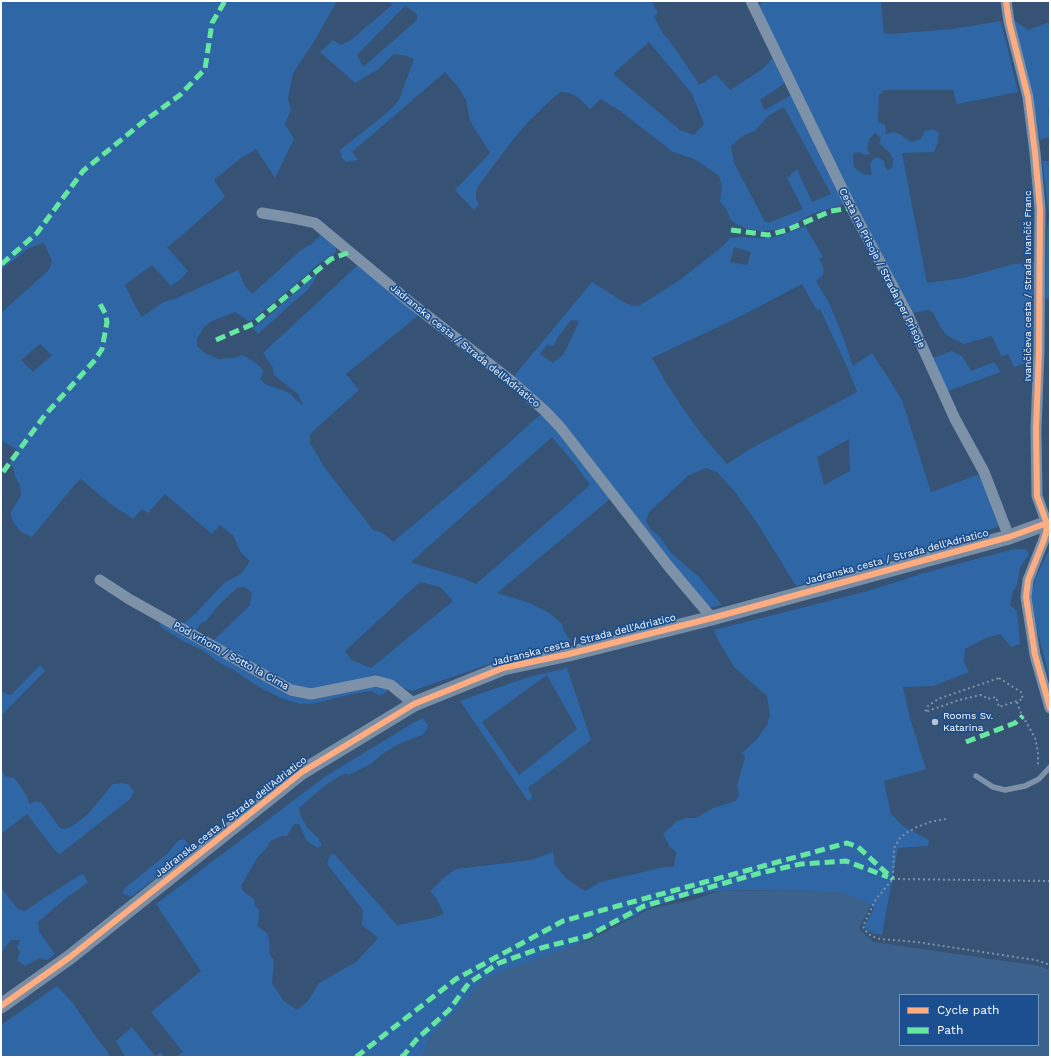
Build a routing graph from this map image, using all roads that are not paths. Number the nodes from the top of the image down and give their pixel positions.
1 (750, 1) edge
2 (1006, 1) edge
3 (262, 214) dead end
4 (1048, 523) edge
5 (1009, 537) junction
6 (100, 580) dead end
7 (712, 618) junction
8 (414, 704) junction
9 (1050, 708) edge
10 (1050, 767) edge
11 (976, 776) dead end
12 (1, 1006) edge

1 - 5 street, Cesta na Prisoje / Strada per Prisoje
2 - 4 street, Ivančičeva cesta / Strada Ivančič Franc
3 - 7 street, Jadranska cesta / Strada dell'Adriatico
4 - 5 main road, Jadranska cesta / Strada dell'Adriatico
4 - 9 street
5 - 7 main road, Jadranska cesta / Strada dell'Adriatico
6 - 8 street, Pod vrhom / Sotto la Cima
7 - 8 main road, Jadranska cesta / Strada dell'Adriatico
8 - 12 main road, Jadranska cesta / Strada dell'Adriatico
10 - 11 lane

